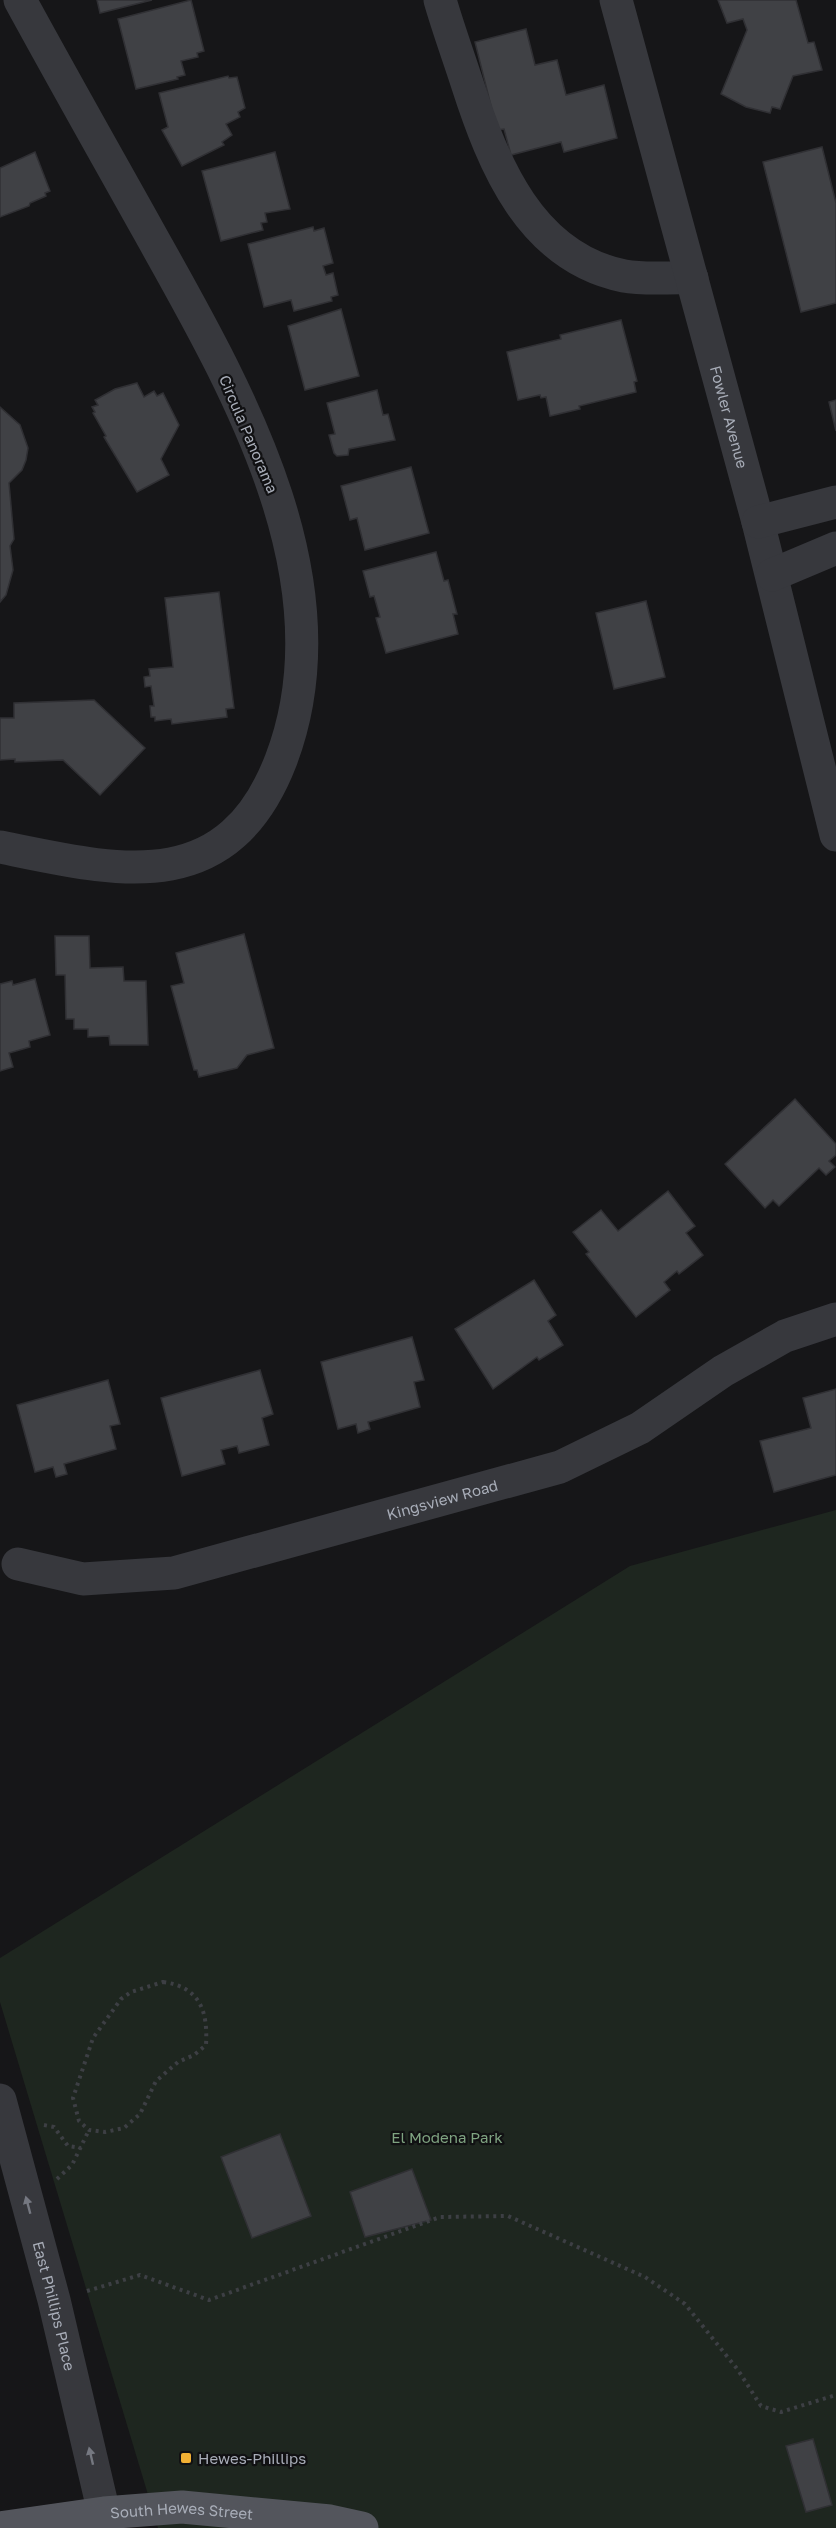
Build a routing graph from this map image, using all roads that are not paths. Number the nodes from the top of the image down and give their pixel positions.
1 (20, 0) edge
2 (440, 0) edge
3 (616, 0) edge
4 (692, 278) junction
5 (836, 502) edge
6 (758, 522) junction
7 (836, 548) edge
8 (772, 574) junction
9 (836, 835) edge
10 (0, 847) edge
11 (836, 1319) edge
12 (18, 1564) dead end
13 (0, 2100) edge
14 (104, 2512) junction
15 (0, 2528) edge
16 (362, 2528) edge

1 - 10 street, Circula Panorama
2 - 4 street
3 - 4 street, Fowler Avenue
4 - 6 street, Fowler Avenue
5 - 6 street
6 - 8 street, Fowler Avenue
7 - 8 street
8 - 9 street, Fowler Avenue
11 - 12 street, Kingsview Road
14 -> 13 street, East Phillips Place
14 - 15 main road, South Hewes Street
14 - 16 main road, South Hewes Street

